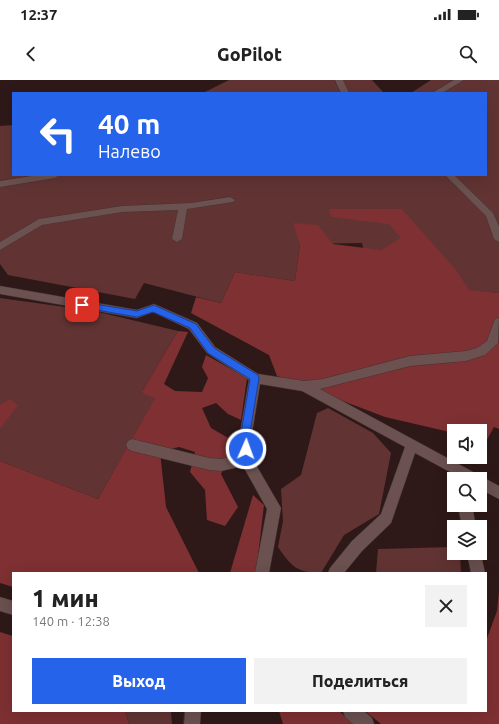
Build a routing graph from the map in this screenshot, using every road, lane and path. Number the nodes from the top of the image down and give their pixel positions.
1 (339, 80) edge
2 (460, 80) edge
3 (345, 92) edge
4 (438, 92) edge
5 (49, 176) edge
6 (450, 176) edge
7 (0, 184) edge
8 (230, 200) dead end
9 (183, 206) junction
10 (177, 239) dead end
11 (499, 239) edge
12 (0, 247) edge
13 (0, 290) edge
14 (499, 322) edge
15 (255, 378) junction
16 (304, 386) junction
17 (412, 444) junction
18 (132, 445) dead end
19 (246, 459) junction
20 (459, 472) edge
21 (487, 486) edge
22 (499, 493) edge
23 (475, 560) edge
24 (262, 572) edge
25 (336, 572) edge
26 (478, 572) edge
27 (0, 604) edge
28 (12, 608) edge
29 (193, 712) edge
30 (352, 712) edge
31 (192, 724) edge
32 (366, 724) edge

1 - 3 street
2 - 4 street
5 - 7 street
6 - 11 street
8 - 9 street
9 - 10 street
9 - 12 street
13 - 15 street
14 - 16 street
15 - 16 street
15 - 19 street
16 - 17 street
17 - 20 street
17 - 25 street
18 - 19 street
19 - 24 street
21 - 22 street
23 - 26 street
27 - 28 street
29 - 31 street
30 - 32 street

